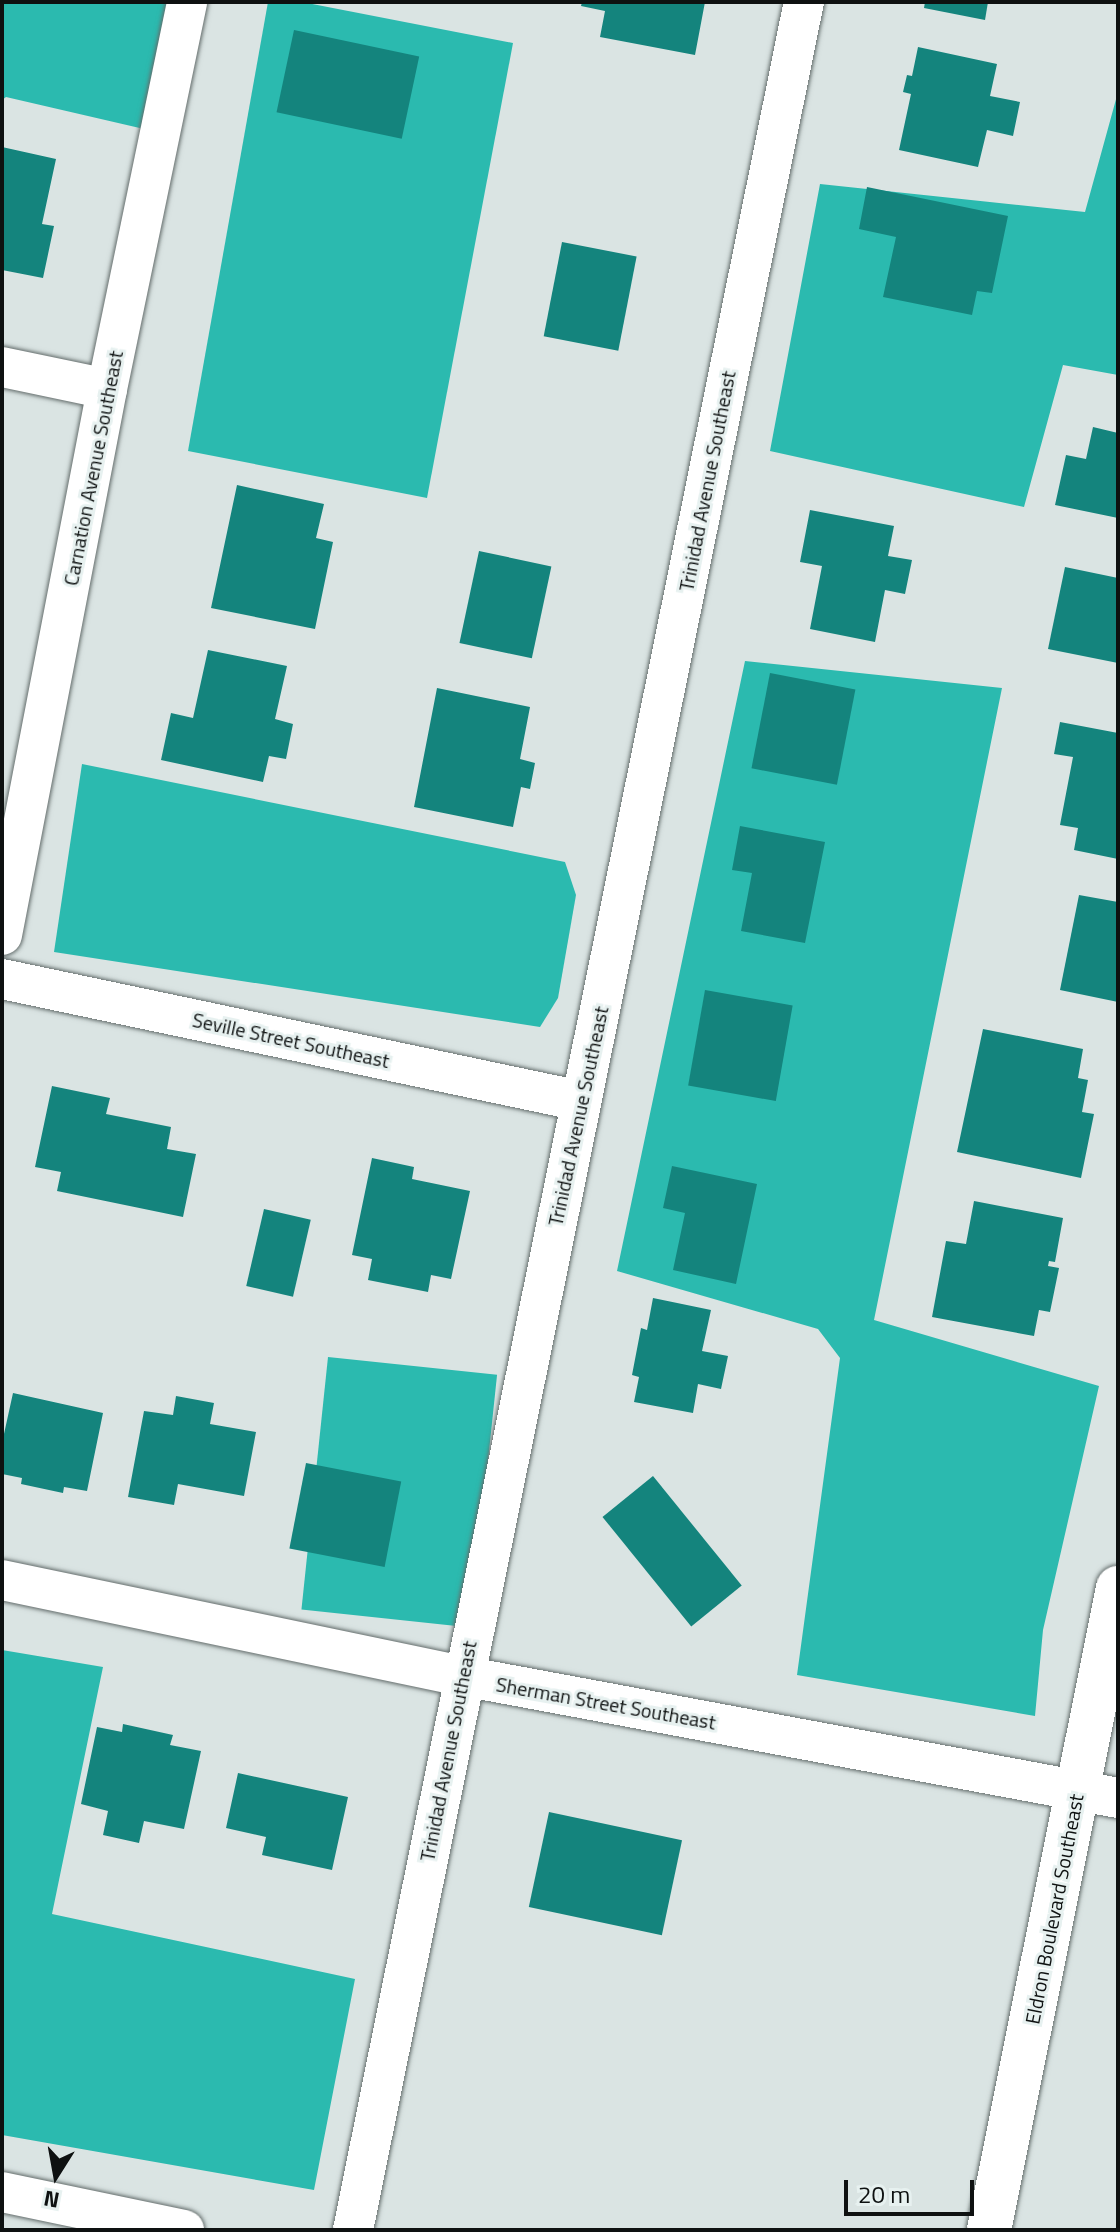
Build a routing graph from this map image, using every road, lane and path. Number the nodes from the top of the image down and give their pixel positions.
1 (187, 2) edge
2 (804, 2) edge
3 (2, 367) edge
4 (107, 389) junction
5 (2, 935) edge
6 (2, 979) edge
7 (581, 1101) junction
8 (2, 1580) edge
9 (1118, 1588) edge
10 (463, 1676) junction
11 (1098, 1794) edge
12 (2, 2192) edge
13 (184, 2230) edge
14 (353, 2230) edge
15 (989, 2230) edge

1 - 4 street, Carnation Avenue Southeast
2 - 7 street, Trinidad Avenue Southeast
3 - 4 street
4 - 5 street, Carnation Avenue Southeast
6 - 7 street, Seville Street Southeast
7 - 10 street, Trinidad Avenue Southeast
8 - 10 street, Sherman Street Southeast
9 - 11 street, Eldron Boulevard Southeast
10 - 11 street, Sherman Street Southeast
10 - 14 street, Trinidad Avenue Southeast
11 - 15 street, Eldron Boulevard Southeast
12 - 13 street

